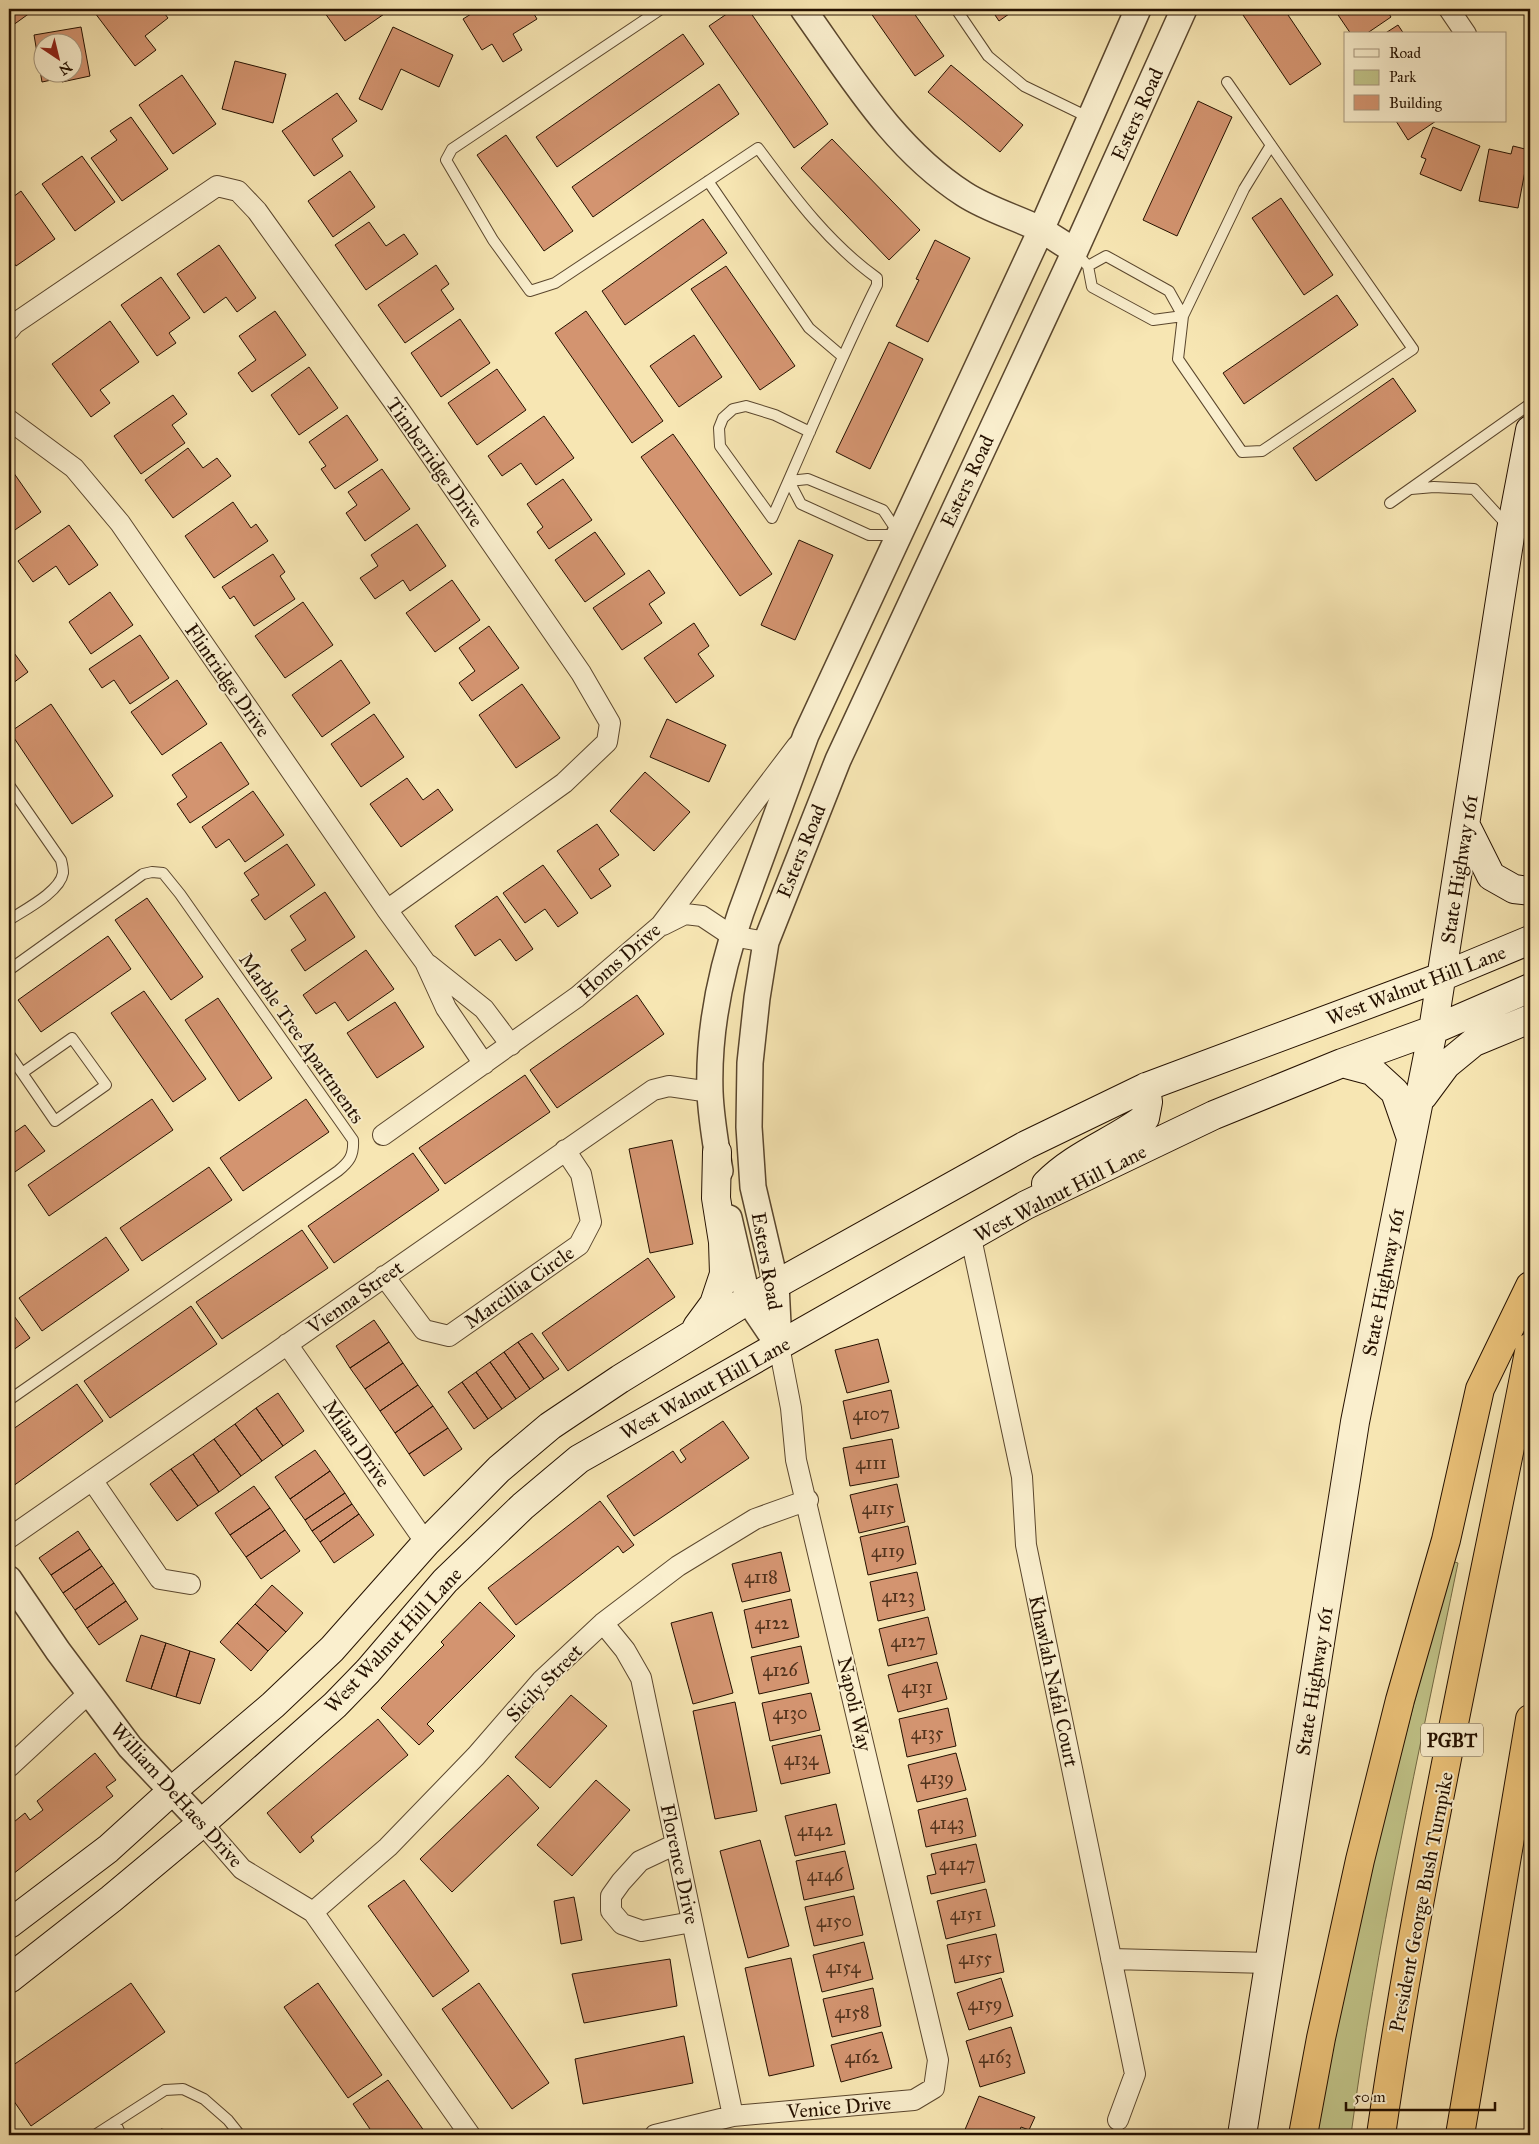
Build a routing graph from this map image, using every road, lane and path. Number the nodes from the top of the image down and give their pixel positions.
1 (661, 9) edge
2 (803, 9) edge
3 (956, 9) edge
4 (1138, 9) edge
5 (1184, 9) edge
6 (1449, 9) edge
7 (1465, 32) edge
8 (1227, 82) dead end
9 (1090, 118) junction
10 (1271, 145) junction
11 (708, 181) junction
12 (1041, 230) junction
13 (1082, 259) junction
14 (1183, 316) junction
15 (9, 330) edge
16 (843, 357) junction
17 (1530, 404) edge
18 (9, 420) edge
19 (1530, 430) edge
20 (810, 432) junction
21 (789, 481) junction
22 (1410, 489) junction
23 (1390, 503) dead end
24 (1511, 530) junction
25 (899, 534) junction
26 (935, 550) junction
27 (806, 735) junction
28 (9, 785) edge
29 (1466, 826) junction
30 (1530, 891) edge
31 (387, 910) junction
32 (9, 920) edge
33 (661, 925) junction
34 (732, 936) junction
35 (1530, 940) edge
36 (766, 942) junction
37 (425, 962) junction
38 (9, 970) edge
39 (1441, 977) junction
40 (1528, 989) edge
41 (1521, 1023) edge
42 (1433, 1030) junction
43 (510, 1046) junction
44 (9, 1054) edge
45 (1342, 1063) junction
46 (484, 1064) junction
47 (22, 1073) junction
48 (1146, 1087) junction
49 (710, 1092) junction
50 (1419, 1101) junction
51 (383, 1135) dead end
52 (1411, 1138) junction
53 (565, 1150) junction
54 (717, 1152) junction
55 (1026, 1206) junction
56 (972, 1238) junction
57 (384, 1276) junction
58 (776, 1285) junction
59 (1530, 1286) edge
60 (748, 1300) junction
61 (689, 1336) junction
62 (288, 1344) junction
63 (780, 1346) junction
64 (1530, 1347) edge
65 (9, 1400) edge
66 (92, 1480) junction
67 (808, 1500) junction
68 (9, 1538) edge
69 (426, 1543) junction
70 (9, 1579) edge
71 (190, 1584) dead end
72 (603, 1623) junction
73 (89, 1693) junction
74 (1530, 1719) edge
75 (9, 1767) edge
76 (173, 1790) junction
77 (202, 1823) junction
78 (676, 1844) junction
79 (314, 1912) junction
80 (692, 1922) junction
81 (9, 1924) edge
82 (1112, 1959) junction
83 (1268, 1963) junction
84 (9, 1979) edge
85 (938, 2060) joint
86 (733, 2116) junction
87 (1118, 2120) dead end
88 (116, 2122) junction
89 (1238, 2127) edge
90 (95, 2135) edge
91 (121, 2135) edge
92 (240, 2135) edge
93 (470, 2135) edge
94 (655, 2135) edge
95 (1303, 2135) edge
96 (1381, 2135) edge
97 (1460, 2135) edge

1 - 11 lane
2 - 12 street
3 - 9 lane
4 - 9 street, Esters Road
5 - 13 street, Esters Road
6 - 7 street
8 - 10 lane
9 - 12 street, Esters Road
10 - 14 lane
10 - 14 lane
11 - 16 lane
11 - 16 lane
12 - 13 street
12 - 25 street, Esters Road
13 - 14 lane
13 - 14 lane
13 - 26 street, Esters Road
15 - 31 street, Timberridge Drive
16 - 20 lane
17 - 22 lane
18 - 31 street, Flintridge Drive
19 - 24 main road, State Highway 161
20 - 21 lane
20 - 21 lane
21 - 25 lane
21 - 25 lane
22 - 23 lane
22 - 24 lane
24 - 29 main road, State Highway 161
25 - 26 street
25 - 27 street, Esters Road
26 - 36 street, Esters Road
27 - 33 street, Homs Drive
27 - 34 street, Esters Road
28 - 32 lane
29 - 30 main road
29 - 39 main road, State Highway 161
31 - 37 street, Flintridge Drive
33 - 34 street
33 - 43 street, Homs Drive
34 - 36 street
34 - 49 street, Esters Road
35 - 39 main road, West Walnut Hill Lane
36 - 58 street, Esters Road
37 - 43 street, Flintridge Drive
37 - 46 street, Flintridge Drive
38 - 65 lane, Marble Tree Apartments
39 - 42 main road, State Highway 161
39 - 48 main road, West Walnut Hill Lane
40 - 42 main road, West Walnut Hill Lane
41 - 50 main road
42 - 45 main road, West Walnut Hill Lane
42 - 50 main road, State Highway 161
43 - 46 street, Homs Drive
44 - 47 lane
45 - 52 main road
45 - 55 main road, West Walnut Hill Lane
46 - 51 street, Homs Drive
47 - 47 lane
48 - 55 main road
48 - 58 main road, West Walnut Hill Lane
49 - 53 street, Vienna Street
49 - 54 street, Esters Road
50 - 52 main road, State Highway 161
52 - 83 main road, State Highway 161
53 - 57 street, Vienna Street
53 - 57 street, Marcillia Circle
54 - 60 street, Esters Road
54 - 61 main road
55 - 56 main road, West Walnut Hill Lane
56 - 63 main road, West Walnut Hill Lane
56 - 82 street, Khawlah Nafal Court
57 - 62 street, Vienna Street
58 - 60 main road, West Walnut Hill Lane
58 - 63 street, Esters Road
59 - 95 highway
60 - 61 main road, West Walnut Hill Lane
60 - 63 street, Esters Road
61 - 69 main road, West Walnut Hill Lane
62 - 66 street, Vienna Street
62 - 69 street, Milan Drive
63 - 67 street, Napoli Way
63 - 77 main road, West Walnut Hill Lane
64 - 96 highway, President George Bush Turnpike / PGBT
66 - 68 street, Vienna Street
66 - 71 street
67 - 72 street, Sicily Street
67 - 85 street, Napoli Way
69 - 76 main road, West Walnut Hill Lane
70 - 73 street, William DeHaes Drive
72 - 78 street, Florence Drive
72 - 79 street, Sicily Street
73 - 75 street
73 - 76 street, William DeHaes Drive
74 - 97 highway
76 - 77 street, William DeHaes Drive
76 - 81 main road, West Walnut Hill Lane
77 - 79 street, William DeHaes Drive
77 - 84 main road, West Walnut Hill Lane
78 - 80 street, Florence Drive
78 - 80 street
79 - 93 street, William DeHaes Drive
80 - 86 street, Florence Drive
82 - 83 street
82 - 87 street, Khawlah Nafal Court
83 - 89 main road, State Highway 161
85 - 86 street, Venice Drive
86 - 94 street, Venice Drive
88 - 90 lane
88 - 91 lane
88 - 92 lane

